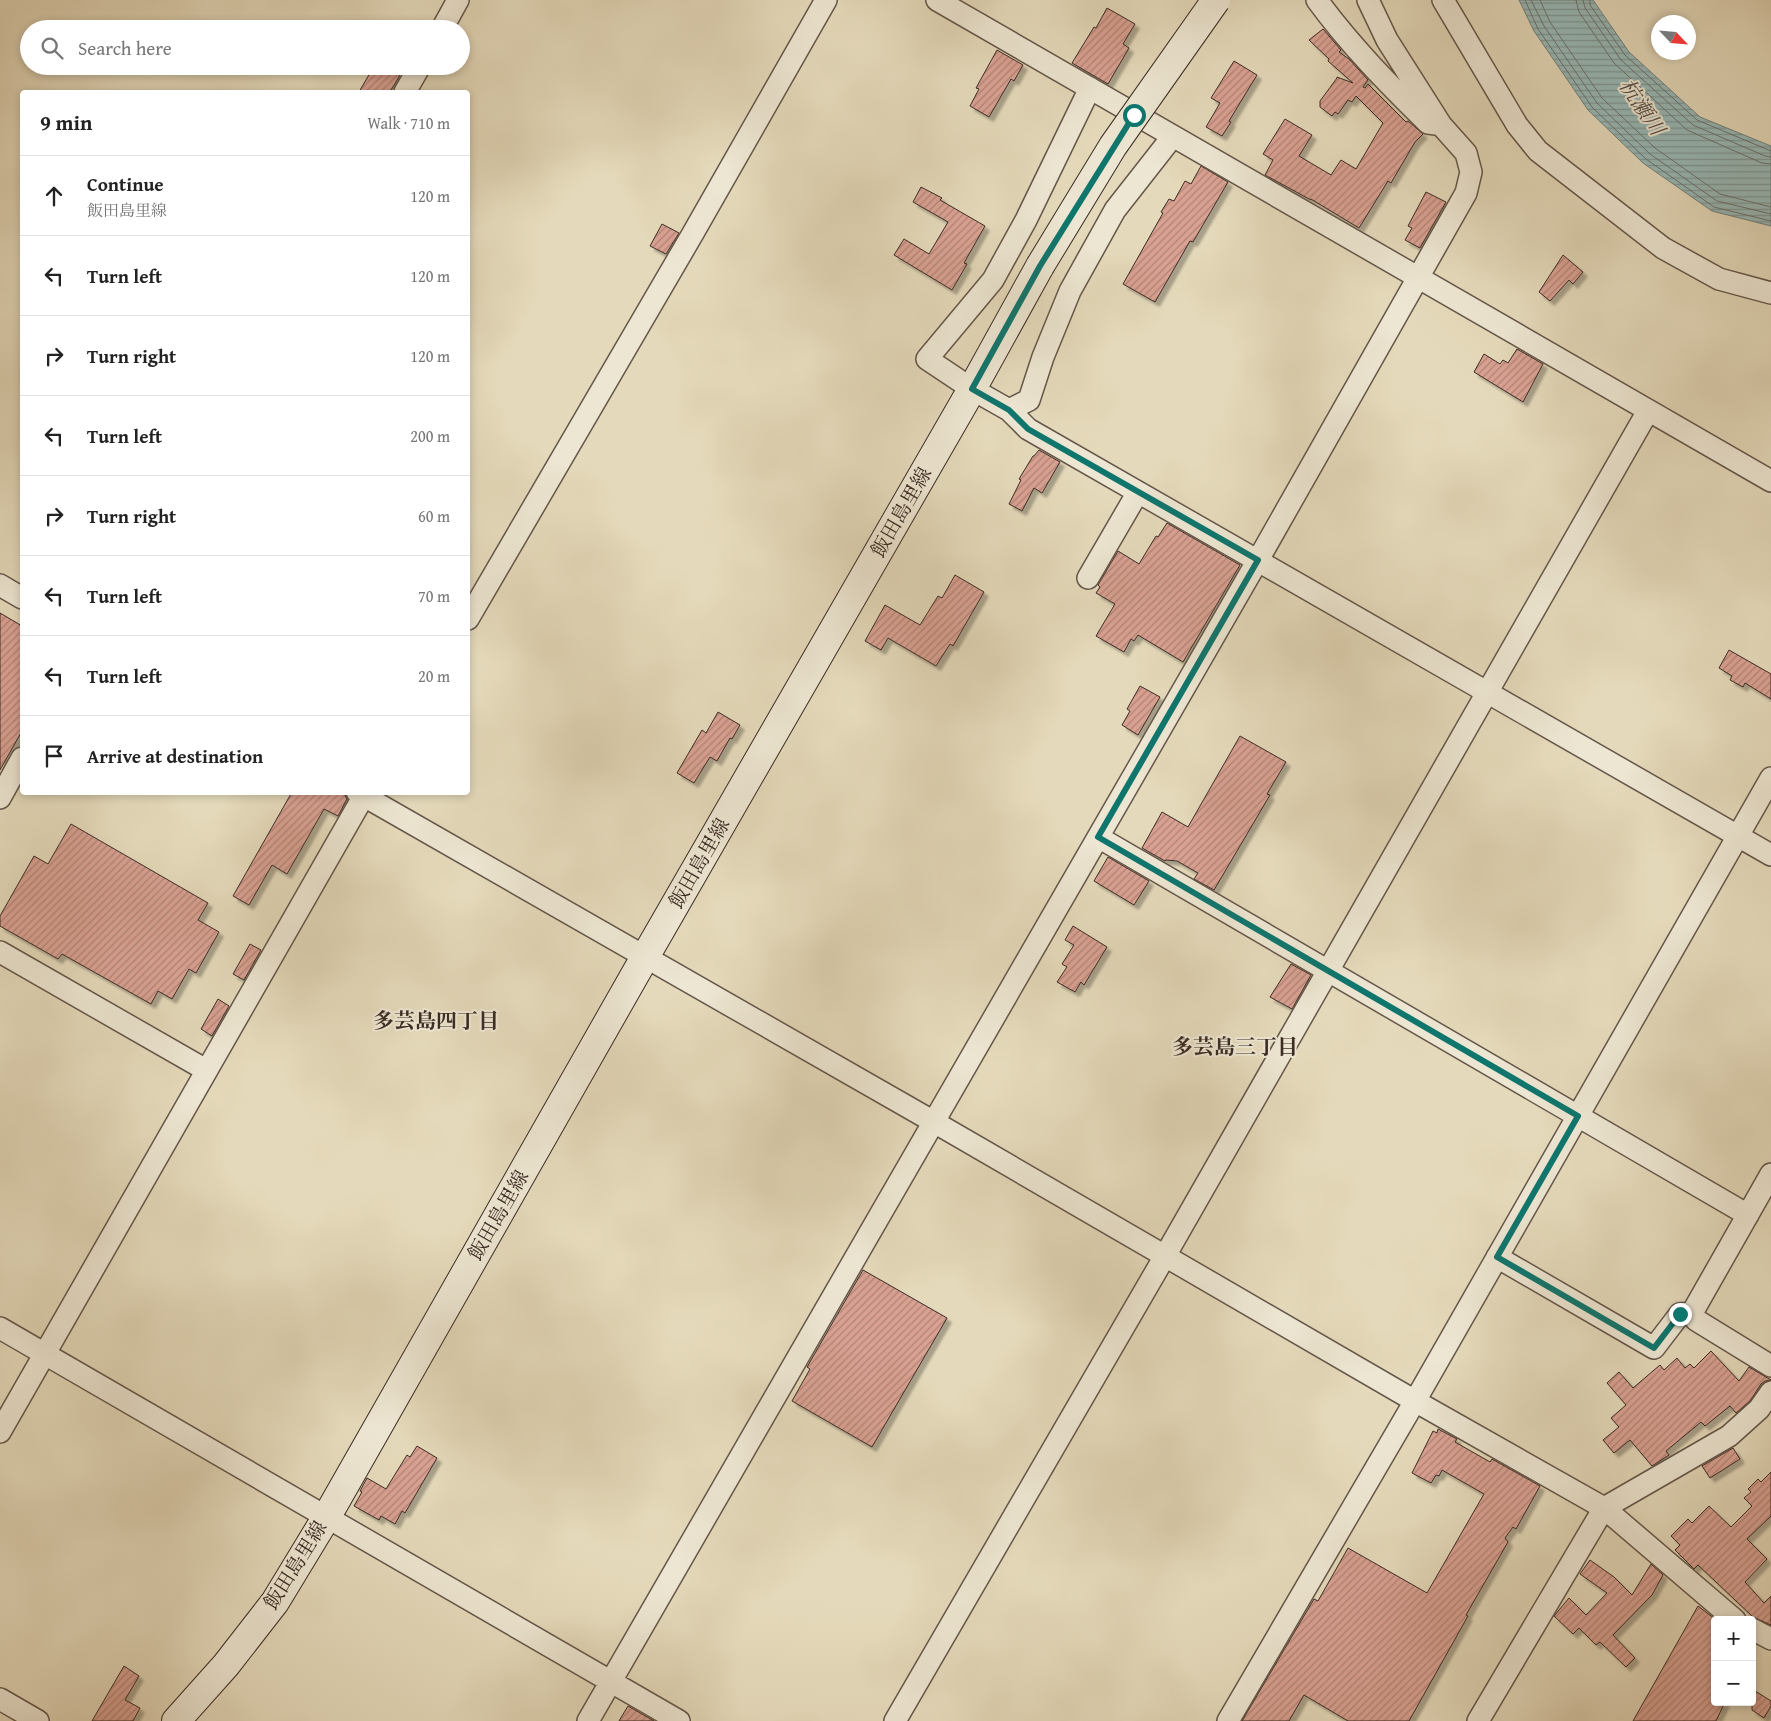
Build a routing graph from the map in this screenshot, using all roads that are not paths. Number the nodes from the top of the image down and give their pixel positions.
1 (458, 0) edge
2 (826, 0) edge
3 (937, 0) edge
4 (1216, 0) edge
5 (1317, 0) edge
6 (1368, 0) edge
7 (1442, 0) edge
8 (447, 20) edge
9 (415, 75) edge
10 (1090, 88) junction
11 (406, 90) edge
12 (1442, 125) junction
13 (1173, 136) junction
14 (1418, 277) junction
15 (1771, 293) edge
16 (972, 389) junction
17 (1009, 410) junction
18 (1648, 412) junction
19 (1771, 482) edge
20 (1138, 492) junction
21 (1258, 560) junction
22 (1088, 578) dead end
23 (0, 585) edge
24 (20, 597) edge
25 (470, 616) edge
26 (1488, 692) junction
27 (20, 762) edge
28 (1771, 778) edge
29 (361, 795) edge
30 (364, 795) edge
31 (0, 798) edge
32 (1738, 836) junction
33 (1098, 837) junction
34 (1771, 855) edge
35 (0, 952) edge
36 (644, 957) junction
37 (1328, 971) junction
38 (206, 1070) junction
39 (1578, 1116) junction
40 (934, 1122) junction
41 (1771, 1174) edge
42 (1748, 1215) junction
43 (1165, 1256) junction
44 (1497, 1257) junction
45 (1692, 1313) junction
46 (0, 1328) edge
47 (45, 1354) junction
48 (1771, 1366) edge
49 (1415, 1401) junction
50 (1767, 1408) edge
51 (0, 1432) edge
52 (1604, 1508) junction
53 (326, 1518) junction
54 (1731, 1616) edge
55 (1756, 1631) edge
56 (1771, 1639) edge
57 (611, 1682) junction
58 (1, 1701) edge
59 (38, 1721) edge
60 (176, 1721) edge
61 (588, 1721) edge
62 (679, 1721) edge
63 (895, 1721) edge
64 (1228, 1721) edge
65 (1478, 1721) edge

1 - 8 street
2 - 25 street
3 - 10 street
4 - 16 main road, 飯田島里線, bridge
5 - 12 street
6 - 12 street
7 - 15 street
9 - 11 street
10 - 13 street
10 - 16 street
12 - 14 street
13 - 14 street
13 - 17 street
14 - 18 street
14 - 21 street
16 - 17 street
16 - 36 main road, 飯田島里線
17 - 20 street
18 - 19 street
18 - 26 street
20 - 21 street
20 - 22 street
21 - 26 street
21 - 33 street
23 - 24 street
26 - 32 street
26 - 37 street
27 - 31 street
28 - 32 street
29 - 38 street
30 - 36 street
32 - 34 street
32 - 39 street
33 - 37 street
33 - 40 street
35 - 38 street
36 - 40 street
36 - 53 main road, 飯田島里線
37 - 39 street
37 - 43 street
38 - 47 street
39 - 42 street
39 - 44 street
40 - 43 street
40 - 57 street
41 - 42 street
42 - 45 street
43 - 49 street
43 - 63 street
44 - 45 street
44 - 49 street
45 - 48 street
46 - 47 street
47 - 51 street
47 - 53 street
49 - 52 street
49 - 64 street
50 - 52 street
52 - 54 street
52 - 65 street
53 - 57 street
53 - 60 main road, 飯田島里線
55 - 56 street
57 - 61 street
57 - 62 street
58 - 59 street

